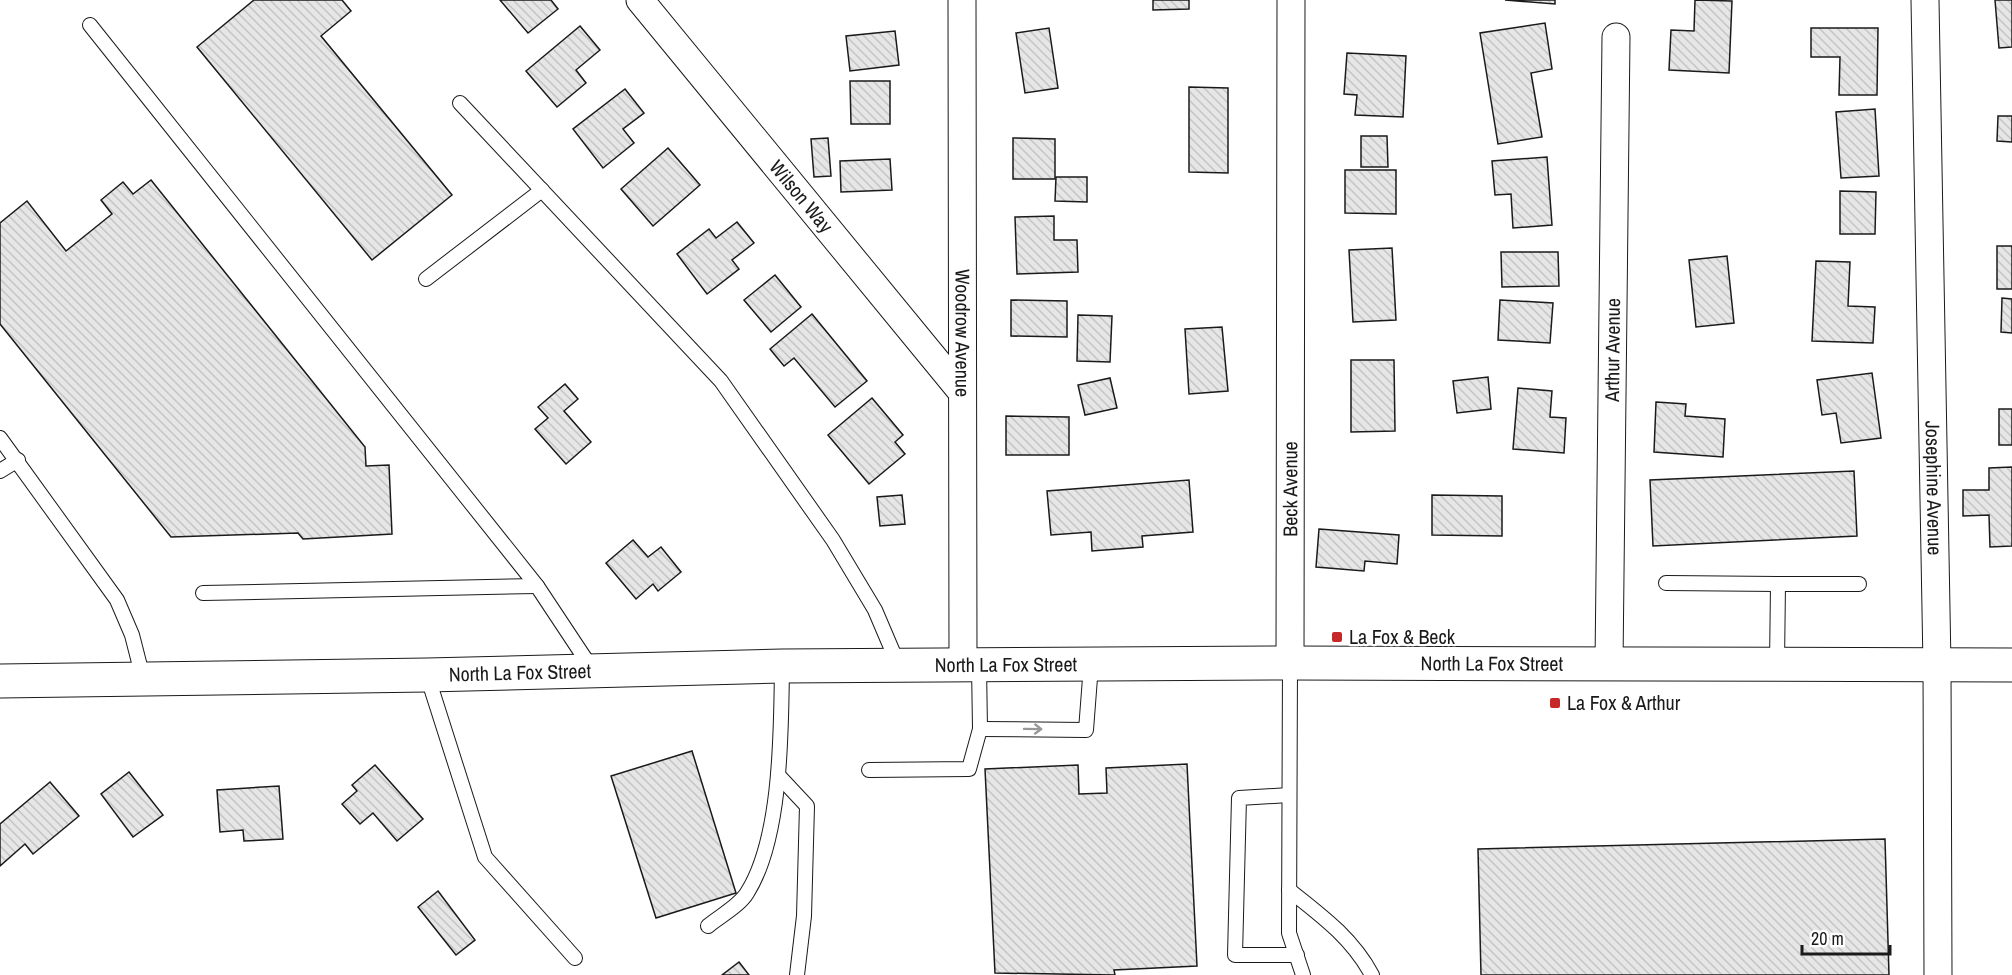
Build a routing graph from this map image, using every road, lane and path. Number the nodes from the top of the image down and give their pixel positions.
1 (640, 0) edge
2 (962, 0) edge
3 (1291, 0) edge
4 (1925, 0) edge
5 (90, 25) dead end
6 (1616, 37) dead end
7 (460, 103) dead end
8 (542, 190) junction
9 (426, 279) dead end
10 (961, 391) junction
11 (0, 438) edge
12 (18, 460) junction
13 (0, 471) edge
14 (1666, 583) dead end
15 (1778, 584) junction
16 (1859, 584) dead end
17 (537, 586) junction
18 (203, 593) dead end
19 (1290, 663) junction
20 (1609, 664) junction
21 (1777, 664) junction
22 (1090, 665) junction
23 (1937, 665) junction
24 (2012, 665) edge
25 (782, 666) junction
26 (898, 666) junction
27 (971, 666) junction
28 (592, 669) junction
29 (427, 675) junction
30 (143, 678) junction
31 (0, 681) edge
32 (980, 729) junction
33 (869, 770) dead end
34 (778, 775) junction
35 (1289, 795) junction
36 (1289, 890) junction
37 (708, 926) dead end
38 (1297, 956) junction
39 (575, 958) dead end
40 (797, 975) edge
41 (1303, 975) edge
42 (1372, 975) edge
43 (1938, 975) edge

1 - 10 street, Wilson Way
2 - 10 street, Woodrow Avenue
3 - 19 street, Beck Avenue
4 - 23 street, Josephine Avenue
5 - 17 lane
6 - 20 street, Arthur Avenue
7 - 8 lane
8 - 9 lane
8 - 26 lane
10 - 27 street, Woodrow Avenue
11 - 12 lane
12 - 13 lane
12 - 30 lane
14 - 15 lane
15 - 16 lane
15 - 21 lane
17 - 18 lane
17 - 28 lane
19 - 20 main road, North La Fox Street
19 - 22 main road, North La Fox Street
19 - 35 lane, Beck Avenue
20 - 21 main road, North La Fox Street
21 - 23 main road, North La Fox Street
22 - 27 main road, North La Fox Street
32 -> 22 lane
23 - 24 main road, North La Fox Street
23 - 43 street, Josephine Avenue
25 - 26 main road, North La Fox Street
25 - 28 main road, North La Fox Street
25 - 34 lane
26 - 27 main road, North La Fox Street
27 - 32 lane
28 - 29 main road, North La Fox Street
29 - 30 main road, North La Fox Street
29 - 39 lane
30 - 31 main road, North La Fox Street
32 - 33 lane
34 - 37 lane
34 - 40 lane
35 - 36 lane, Beck Avenue
35 - 38 lane
36 - 38 lane, Beck Avenue
36 - 42 lane
38 - 41 lane, Beck Avenue

